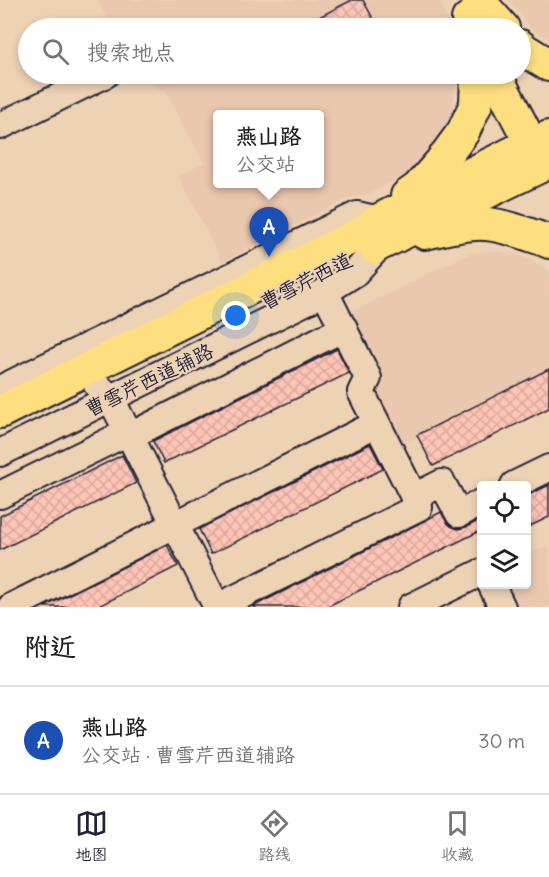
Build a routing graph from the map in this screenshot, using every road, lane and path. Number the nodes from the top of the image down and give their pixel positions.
1 (531, 54) edge
2 (549, 65) edge
3 (85, 84) edge
4 (477, 84) edge
5 (501, 84) edge
6 (519, 84) edge
7 (0, 126) edge
8 (545, 153) edge
9 (381, 231) junction
10 (549, 242) edge
11 (325, 292) junction
12 (344, 328) junction
13 (0, 389) edge
14 (104, 392) junction
15 (0, 412) edge
16 (376, 424) junction
17 (0, 433) edge
18 (129, 434) junction
19 (0, 453) edge
20 (549, 468) edge
21 (524, 481) edge
22 (0, 495) edge
23 (414, 497) junction
24 (477, 505) edge
25 (175, 525) junction
26 (477, 575) edge
27 (493, 589) edge
28 (11, 607) edge
29 (218, 607) edge
30 (411, 607) edge
31 (502, 607) edge

1 - 2 main road
3 - 7 street
4 - 9 main road
5 - 8 main road
6 - 8 main road
8 - 9 main road, 曹雪芹西道
9 - 10 main road
9 - 11 street, 曹雪芹西道辅路
9 - 13 street
9 - 14 main road, 曹雪芹西道
9 - 15 main road, 曹雪芹西道
11 - 12 street
11 - 14 street, 曹雪芹西道辅路
12 - 16 street
12 - 18 street
14 - 17 main road, 曹雪芹西道
14 - 18 street
14 - 19 street, 曹雪芹西道辅路
16 - 23 street
16 - 25 street
18 - 22 street
18 - 25 street
20 - 21 street
23 - 24 street
23 - 29 street
25 - 28 street
25 - 29 street
26 - 30 street
27 - 31 street

